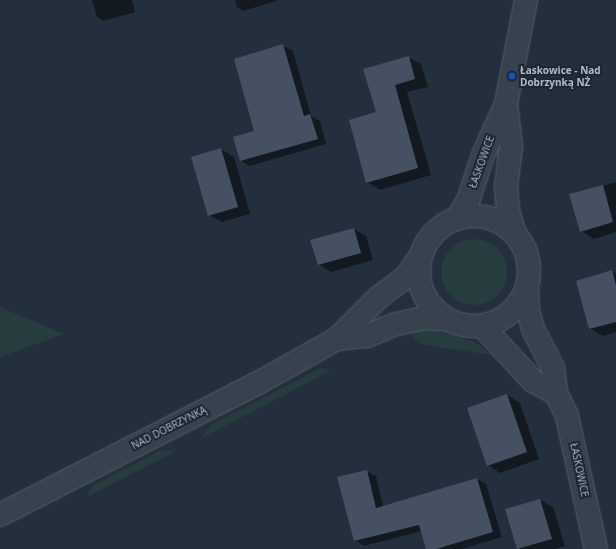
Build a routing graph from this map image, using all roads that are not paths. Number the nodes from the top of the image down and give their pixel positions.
1 (526, 0) edge
2 (506, 104) junction
3 (457, 219) junction
4 (515, 234) junction
5 (421, 255) junction
6 (527, 288) junction
7 (445, 318) junction
8 (482, 326) junction
9 (337, 339) junction
10 (556, 393) junction
11 (0, 516) edge
12 (596, 549) edge

1 - 2 street, ŁASKOWICE
2 - 3 street, ŁASKOWICE
2 - 4 street, ŁASKOWICE
3 - 4 street
3 - 5 street
4 - 6 street
5 - 7 street
5 - 9 street, NAD DOBRZYNKĄ
6 - 8 street
6 - 10 street, ŁASKOWICE
7 - 8 street
7 - 9 street, NAD DOBRZYNKĄ
8 - 10 street
9 - 11 street, NAD DOBRZYNKĄ
10 - 12 street, ŁASKOWICE

